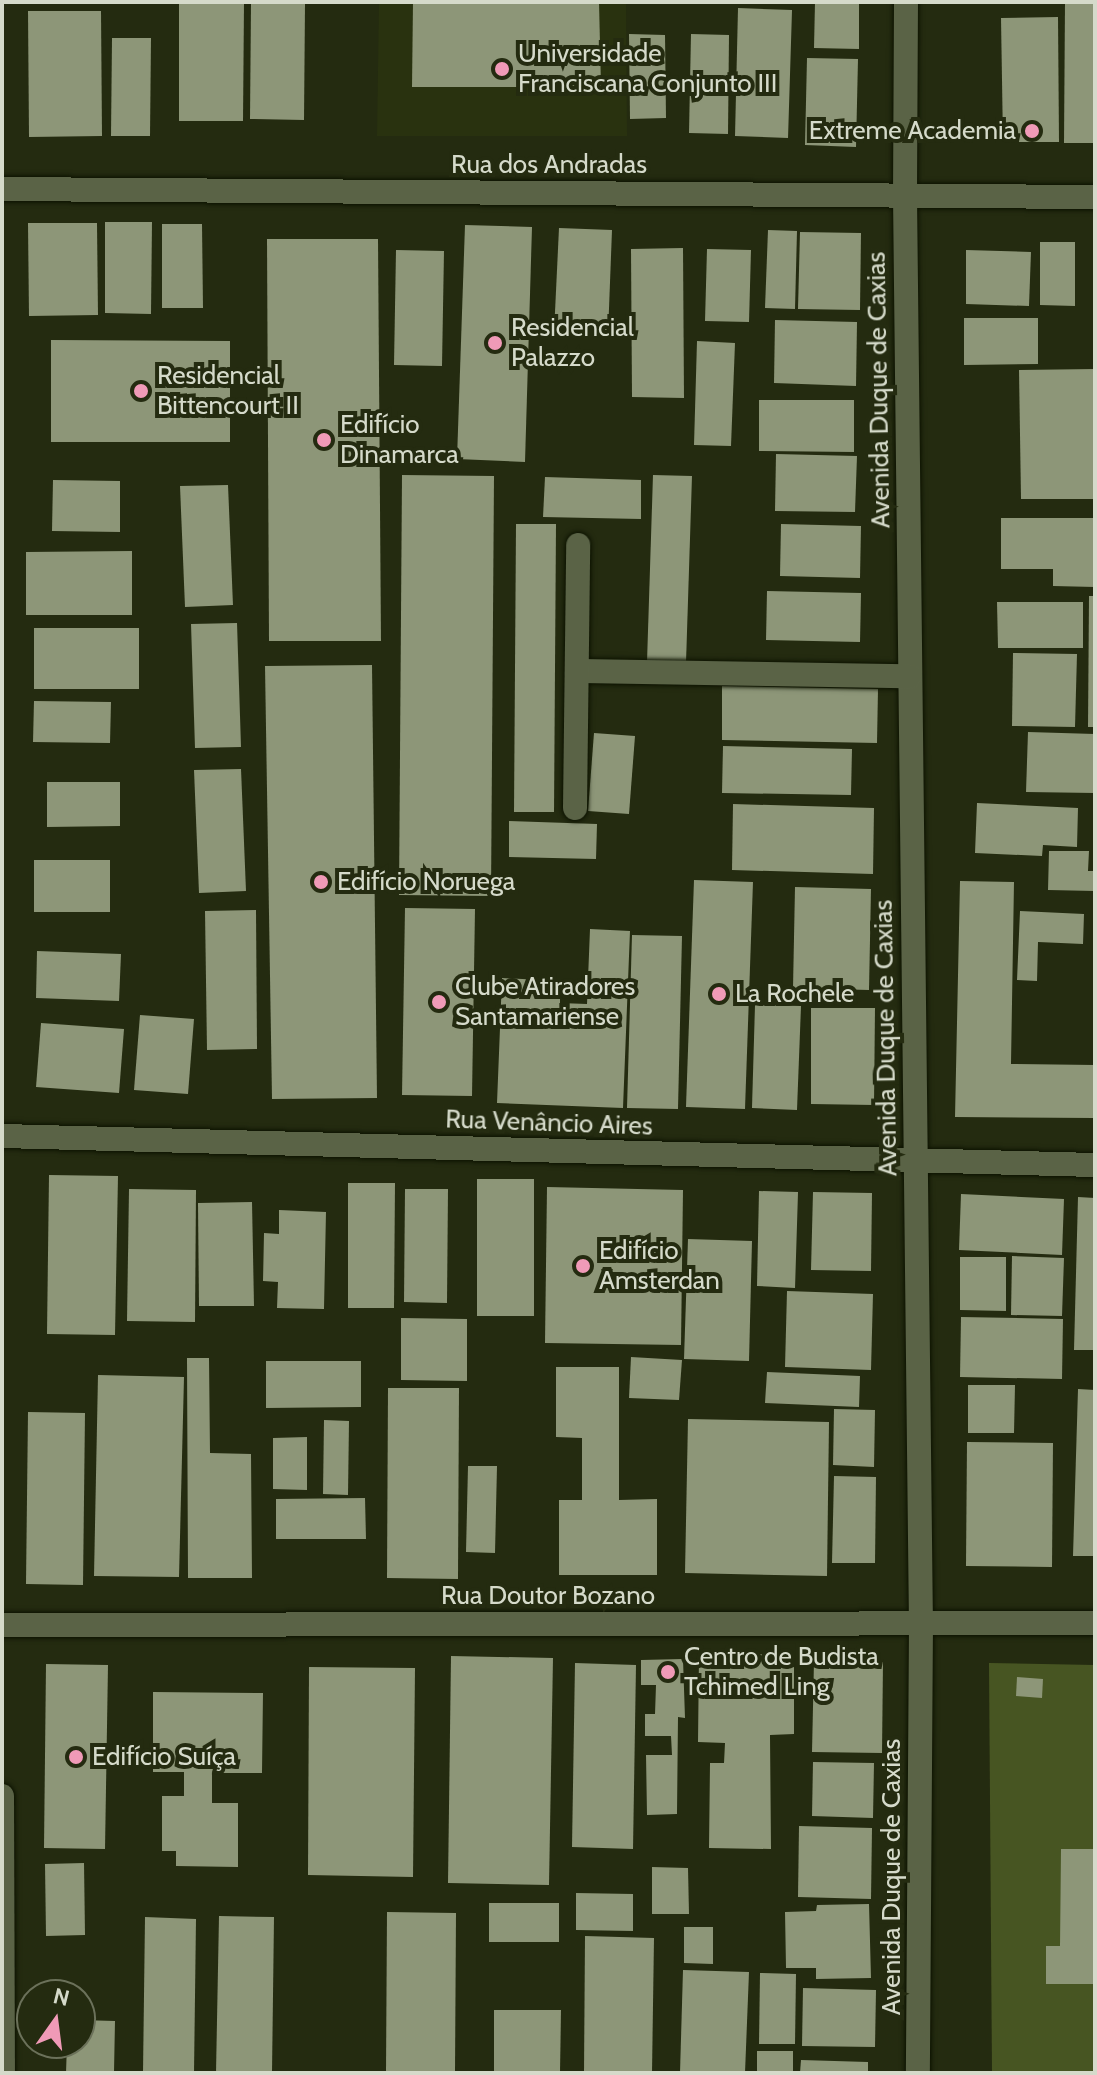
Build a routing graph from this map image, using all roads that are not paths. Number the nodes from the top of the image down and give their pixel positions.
1 (906, 2) edge
2 (2, 189) edge
3 (905, 196) junction
4 (1095, 197) edge
5 (578, 545) dead end
6 (577, 671) junction
7 (910, 676) junction
8 (575, 808) dead end
9 (2, 1136) edge
10 (916, 1162) junction
11 (1095, 1165) edge
12 (1095, 1623) edge
13 (921, 1624) junction
14 (2, 1625) edge
15 (2, 1796) edge
16 (3, 2073) edge
17 (918, 2073) edge

1 - 3 street, Avenida Duque de Caxias
2 - 3 street, Rua dos Andradas
3 - 4 street, Rua dos Andradas
3 - 7 street, Avenida Duque de Caxias
5 - 6 street
6 - 7 street
6 - 8 street
7 - 10 street, Avenida Duque de Caxias
9 - 10 street, Rua Venâncio Aires
10 - 11 street, Rua Venâncio Aires
10 - 13 street, Avenida Duque de Caxias
12 - 13 street, Rua Doutor Bozano
13 - 14 street, Rua Doutor Bozano
13 - 17 street, Avenida Duque de Caxias
15 - 16 street

